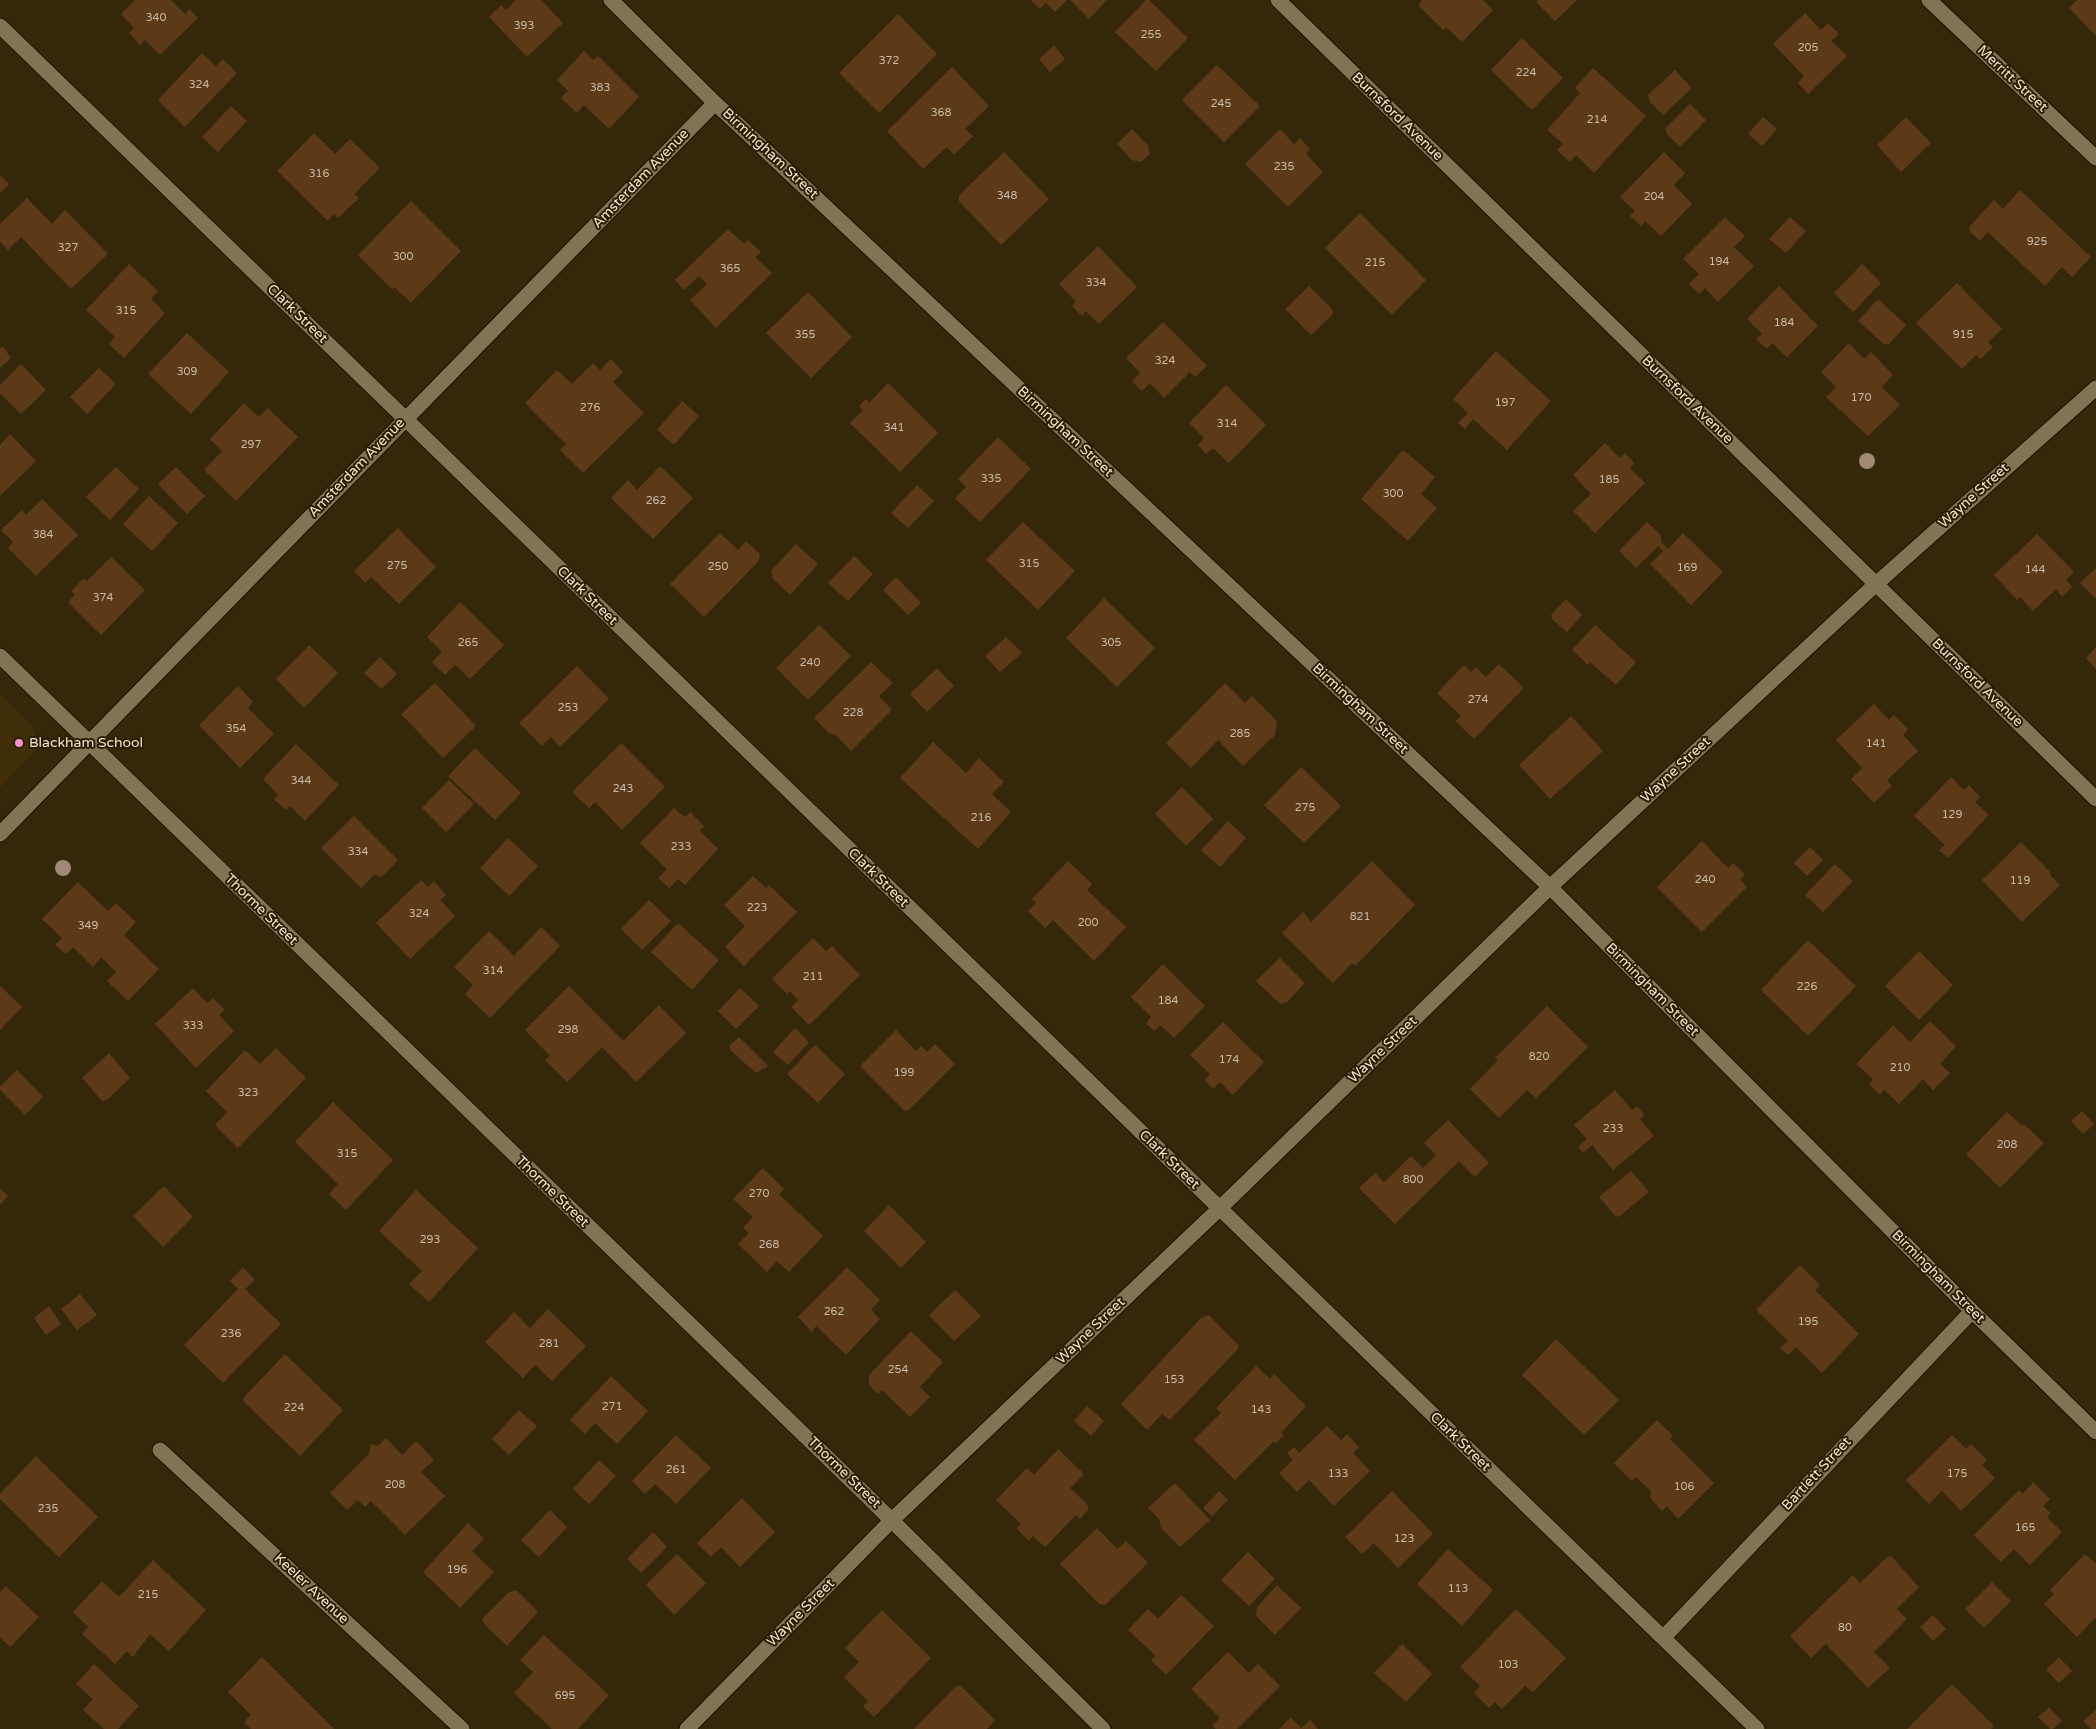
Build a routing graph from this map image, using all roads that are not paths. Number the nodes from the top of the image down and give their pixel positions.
1 (611, 0) edge
2 (1278, 0) edge
3 (1929, 0) edge
4 (0, 26) edge
5 (715, 103) junction
6 (2096, 158) edge
7 (2096, 388) edge
8 (405, 419) junction
9 (1876, 584) junction
10 (0, 656) edge
11 (90, 744) junction
12 (2096, 799) edge
13 (0, 834) edge
14 (1550, 887) junction
15 (1219, 1209) junction
16 (1972, 1311) junction
17 (2096, 1432) edge
18 (160, 1450) dead end
19 (892, 1520) junction
20 (1663, 1638) junction
21 (462, 1729) edge
22 (687, 1729) edge
23 (1103, 1729) edge
24 (1757, 1729) edge

1 - 5 street, Birmingham Street
2 - 9 street, Burnsford Avenue
3 - 6 street, Merritt Street
4 - 8 street, Clark Street
5 - 8 street, Amsterdam Avenue
5 - 14 street, Birmingham Street
7 - 9 street, Wayne Street
8 - 11 street, Amsterdam Avenue
8 - 15 street, Clark Street
9 - 12 street, Burnsford Avenue
9 - 14 street, Wayne Street
10 - 11 street, Thorme Street
11 - 13 street, Amsterdam Avenue
11 - 19 street, Thorme Street
14 - 15 street, Wayne Street
14 - 16 street, Birmingham Street
15 - 19 street, Wayne Street
15 - 20 street, Clark Street
16 - 17 street, Birmingham Street
16 - 20 street, Bartlett Street
18 - 21 street, Keeler Avenue
19 - 22 street, Wayne Street
19 - 23 street, Thorme Street
20 - 24 street, Clark Street

